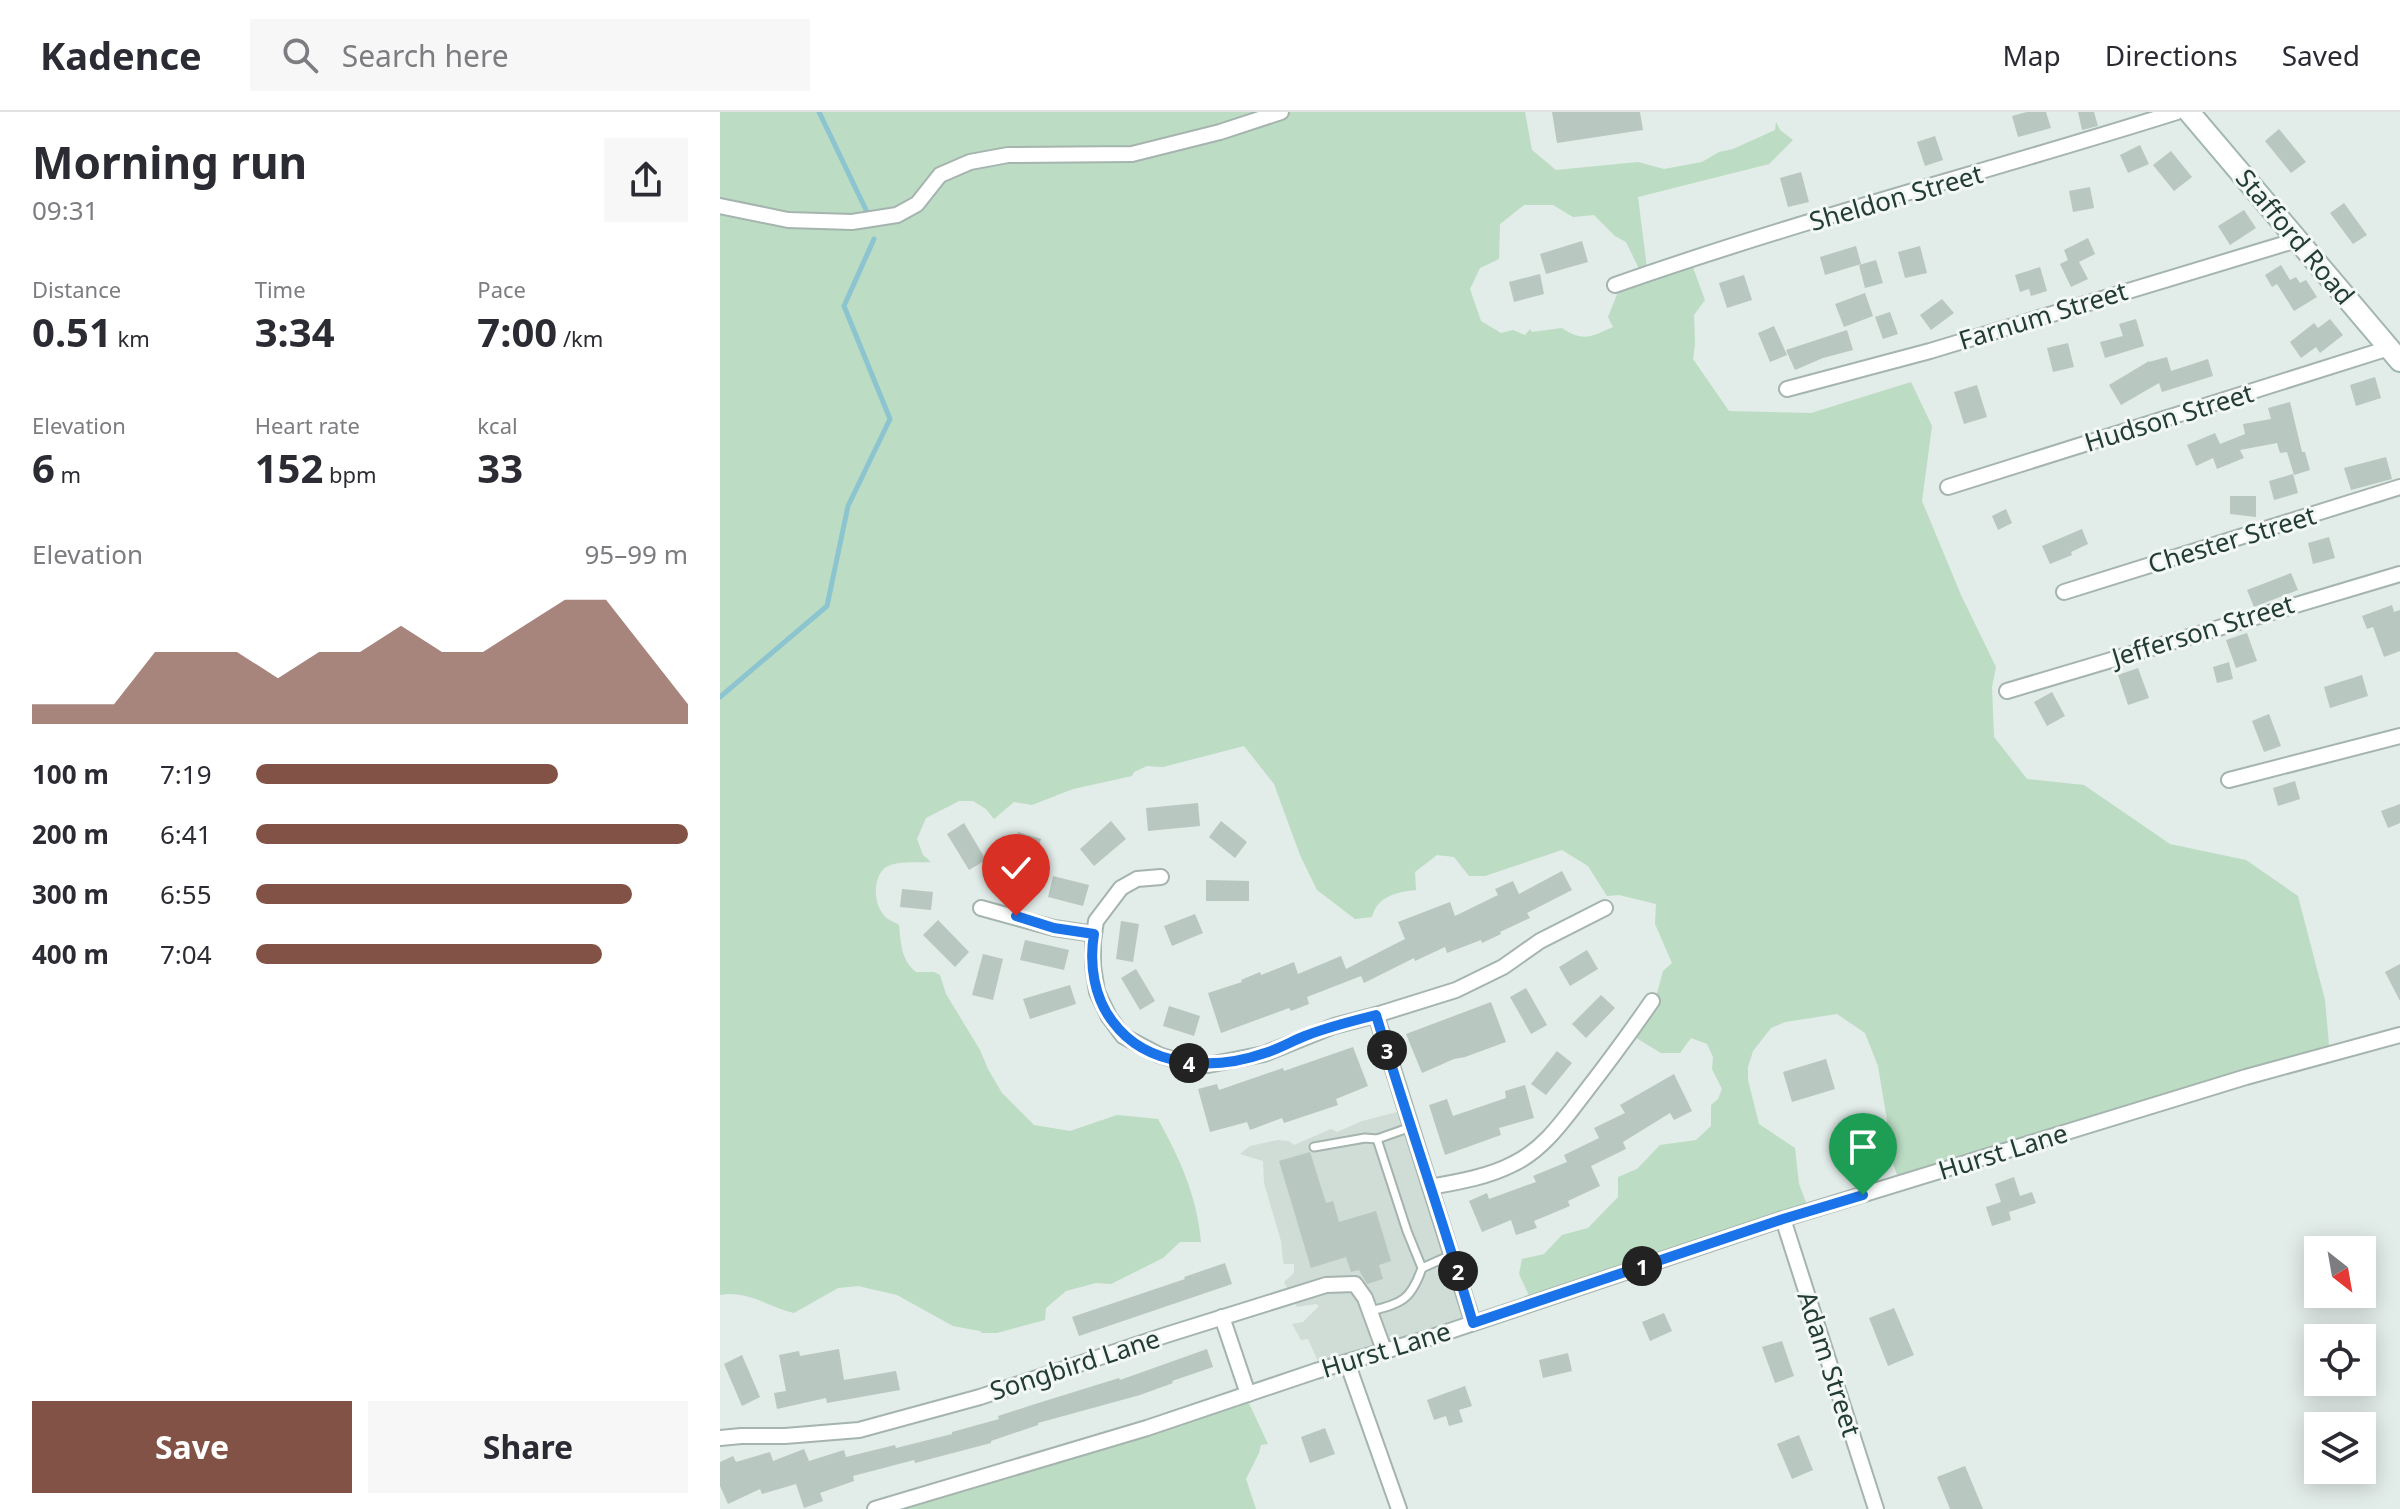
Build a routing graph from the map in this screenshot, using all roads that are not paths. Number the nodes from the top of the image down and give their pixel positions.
1 (1281, 112) edge
2 (2177, 112) edge
3 (2189, 112) edge
4 (720, 206) edge
5 (2297, 240) junction
6 (1615, 285) dead end
7 (2395, 355) edge
8 (1787, 389) dead end
9 (1948, 487) dead end
10 (2400, 487) edge
11 (2400, 574) edge
12 (2064, 592) dead end
13 (2007, 691) dead end
14 (2400, 736) edge
15 (2229, 780) dead end
16 (1161, 877) dead end
17 (981, 908) dead end
18 (1605, 908) dead end
19 (1094, 934) junction
20 (1652, 1001) dead end
21 (1376, 1015) junction
22 (2400, 1035) edge
23 (1411, 1127) junction
24 (1377, 1139) junction
25 (1314, 1147) dead end
26 (1430, 1187) junction
27 (1783, 1219) junction
28 (1453, 1254) junction
29 (1422, 1268) junction
30 (1370, 1312) junction
31 (1222, 1317) junction
32 (1473, 1323) junction
33 (1384, 1350) junction
34 (1347, 1362) junction
35 (1248, 1394) junction
36 (721, 1434) edge
37 (875, 1509) edge
38 (1399, 1509) edge
39 (1876, 1509) edge

1 - 4 street
2 - 6 street, Sheldon Street
3 - 5 main road, Stafford Road
5 - 7 main road, Stafford Road
5 - 8 street, Farnum Street
7 - 9 street, Hudson Street
10 - 12 street, Chester Street
11 - 13 street, Jefferson Street
14 - 15 street
16 - 19 street
17 - 19 street
18 - 21 street
19 - 21 street
20 - 26 street
21 - 23 street
22 - 27 street, Hurst Lane
23 - 24 lane
23 - 26 street
24 - 25 lane
24 - 29 lane
26 - 28 street
27 - 32 street, Hurst Lane
27 - 39 street, Adam Street
28 - 29 lane
28 - 32 street
29 - 30 lane
30 - 31 street, Songbird Lane
30 - 33 street, Songbird Lane
31 - 35 street
31 - 36 street, Songbird Lane
32 - 33 street, Hurst Lane
33 - 34 street, Hurst Lane
34 - 35 street, Hurst Lane
34 - 38 street
35 - 37 street, Hurst Lane

